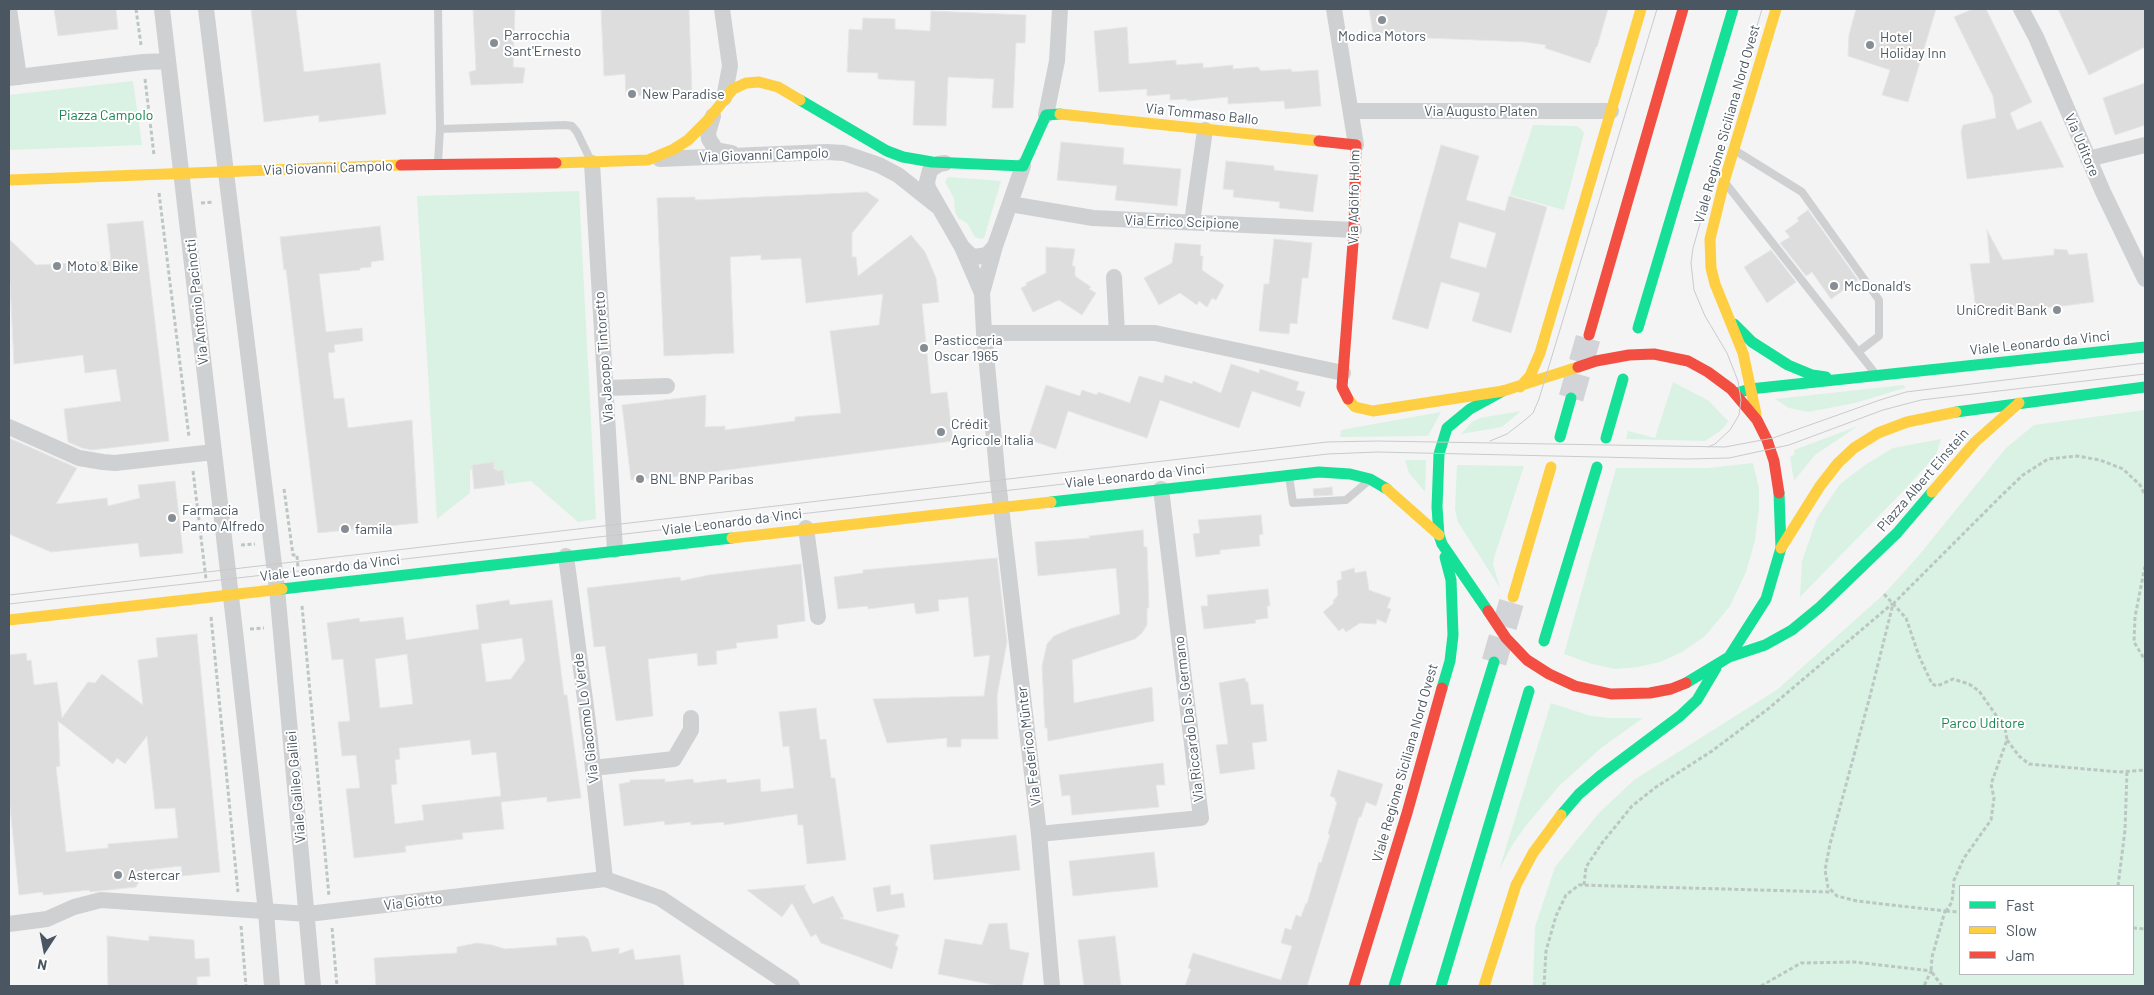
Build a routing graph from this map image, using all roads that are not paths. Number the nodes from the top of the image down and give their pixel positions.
1 (9, 9) edge
2 (162, 9) edge
3 (206, 9) edge
4 (438, 9) edge
5 (722, 9) edge
6 (1060, 9) edge
7 (1334, 9) edge
8 (1641, 9) edge
9 (1683, 9) edge
10 (1734, 9) edge
11 (1776, 9) edge
12 (2021, 9) edge
13 (168, 61) junction
14 (14, 77) edge
15 (724, 98) junction
16 (1611, 110) junction
17 (1351, 111) junction
18 (714, 112) junction
19 (1046, 115) junction
20 (440, 129) junction
21 (1205, 130) junction
22 (1356, 145) junction
23 (2145, 145) edge
24 (1734, 150) junction
25 (751, 155) junction
26 (883, 158) junction
27 (2088, 159) junction
28 (648, 160) junction
29 (592, 163) junction
30 (945, 163) junction
31 (438, 164) junction
32 (1023, 166) junction
33 (226, 171) junction
34 (182, 173) junction
35 (9, 180) edge
36 (1724, 182) junction
37 (1010, 204) junction
38 (937, 206) junction
39 (1192, 222) junction
40 (1354, 230) junction
41 (995, 246) junction
42 (962, 247) junction
43 (1114, 277) dead end
44 (2145, 280) edge
45 (982, 293) junction
46 (1726, 315) junction
47 (1638, 328) dead end
48 (984, 333) junction
49 (1117, 333) junction
50 (1589, 335) tunnel mouth
51 (2145, 347) edge
52 (1858, 352) junction
53 (1876, 376) junction
54 (1623, 379) dead end
55 (1847, 379) junction
56 (1342, 380) junction
57 (667, 386) dead end
58 (1520, 386) junction
59 (2145, 387) edge
60 (606, 388) junction
61 (1750, 389) junction
62 (1504, 390) junction
63 (1734, 393) junction
64 (1571, 398) tunnel mouth
65 (2019, 403) junction
66 (1757, 420) junction
67 (9, 427) edge
68 (1560, 436) dead end
69 (1606, 438) dead end
70 (214, 452) junction
71 (1551, 467) dead end
72 (1596, 467) dead end
73 (1288, 474) junction
74 (1370, 480) junction
75 (1161, 488) junction
76 (1000, 506) junction
77 (806, 528) junction
78 (1441, 540) junction
79 (1781, 548) junction
80 (615, 550) junction
81 (566, 556) junction
82 (277, 589) junction
83 (230, 595) junction
84 (1513, 597) tunnel mouth
85 (818, 617) dead end
86 (9, 620) edge
87 (1544, 641) dead end
88 (1729, 657) junction
89 (1494, 662) tunnel mouth
90 (1716, 667) junction
91 (1529, 691) dead end
92 (691, 718) dead end
93 (593, 768) junction
94 (1039, 834) junction
95 (605, 879) junction
96 (266, 912) junction
97 (308, 914) junction
98 (9, 924) edge
99 (272, 986) edge
100 (313, 986) edge
101 (792, 986) edge
102 (1052, 986) edge
103 (1354, 986) edge
104 (1394, 986) edge
105 (1441, 986) edge
106 (1484, 986) edge

1 - 14 street
2 - 13 street, Via Antonio Pacinotti
3 - 33 street
4 - 20 lane
5 - 15 street
6 - 19 street
7 - 17 street, Via Adolfo Holm
8 - 16 street
9 - 50 street
10 - 47 street, Viale Regione Siciliana Nord Ovest
11 - 24 street, Viale Regione Siciliana Nord Ovest
12 - 27 street, Via Uditore
13 - 14 street
13 - 34 street, Via Antonio Pacinotti
15 - 18 street, Via Giovanni Campolo
15 - 26 street, Via Giovanni Campolo
16 - 17 street, Via Augusto Platen
16 - 58 street
17 - 22 street, Via Adolfo Holm
18 - 25 street
18 - 28 street, Via Giovanni Campolo
19 - 21 street, Via Tommaso Ballo
19 - 32 street
20 - 29 lane
20 - 31 lane
21 - 22 street, Via Tommaso Ballo
21 - 39 street
22 - 40 street, Via Adolfo Holm
23 - 27 street
24 - 36 street, Viale Regione Siciliana Nord Ovest
24 - 52 lane
25 - 26 street, Via Giovanni Campolo
25 - 28 street, Via Giovanni Campolo
26 - 30 street
26 - 38 street
27 - 44 street, Via Uditore
28 - 29 street, Via Giovanni Campolo
29 - 31 street, Via Giovanni Campolo
29 - 60 street, Via Jacopo Tintoretto
30 - 32 street
30 - 38 street
31 - 33 street, Via Giovanni Campolo
32 - 37 street
33 - 34 street, Via Giovanni Campolo
33 - 82 street
34 - 35 street, Via Giovanni Campolo
34 - 70 street, Via Antonio Pacinotti
36 - 46 street, Viale Regione Siciliana Nord Ovest
36 - 52 lane
37 - 39 street, Via Errico Scipione
37 - 41 street
38 - 42 street
39 - 40 street, Via Errico Scipione
40 - 56 street, Via Adolfo Holm
41 - 42 street
41 - 45 street
42 - 45 street
43 - 49 street
45 - 48 street, Via Federico Münter
46 - 55 street
46 - 61 street, Viale Regione Siciliana Nord Ovest
48 - 49 street
48 - 76 street, Via Federico Münter
49 - 56 street
51 - 53 street, Viale Leonardo da Vinci
52 - 53 lane
53 - 55 street
54 - 69 street
55 - 61 street
56 - 62 street, Piazza Albert Einstein
57 - 60 street
58 - 62 street, Piazza Albert Einstein
58 - 63 street, Piazza Albert Einstein
59 - 65 street
60 - 80 street, Via Jacopo Tintoretto
61 - 63 street
61 - 66 street, Viale Regione Siciliana Nord Ovest
62 - 78 street, Piazza Albert Einstein
63 - 66 street, Piazza Albert Einstein
64 - 68 street
65 - 79 street, Piazza Albert Einstein
65 - 88 street, Piazza Albert Einstein
66 - 79 street, Piazza Albert Einstein
67 - 70 street
70 - 83 street, Via Antonio Pacinotti
71 - 84 street
72 - 87 street
73 - 74 street, Viale Leonardo da Vinci
73 - 74 lane
73 - 75 street, Viale Leonardo da Vinci
74 - 78 street, Viale Leonardo da Vinci
75 - 76 street, Viale Leonardo da Vinci
75 - 94 street, Via Riccardo Da S. Germano
76 - 77 street, Viale Leonardo da Vinci
76 - 94 street, Via Federico Münter
77 - 80 street, Viale Leonardo da Vinci
77 - 85 street
78 - 90 street, Piazza Albert Einstein
78 - 103 street, Viale Regione Siciliana Nord Ovest
79 - 88 street, Piazza Albert Einstein
80 - 81 street, Viale Leonardo da Vinci
81 - 82 street, Viale Leonardo da Vinci
81 - 93 street, Via Giacomo Lo Verde
82 - 83 street, Viale Leonardo da Vinci
82 - 97 street, Viale Galileo Galilei
83 - 86 street, Viale Leonardo da Vinci
83 - 96 street
88 - 90 street, Piazza Albert Einstein
89 - 104 street
90 - 106 street
91 - 105 street
92 - 93 street
93 - 95 street, Via Giacomo Lo Verde
94 - 102 street, Via Federico Münter
95 - 97 street, Via Giotto
95 - 101 street, Via Giotto
96 - 97 street, Via Giotto
96 - 98 street, Via Giotto
96 - 99 street
97 - 100 street, Viale Galileo Galilei

